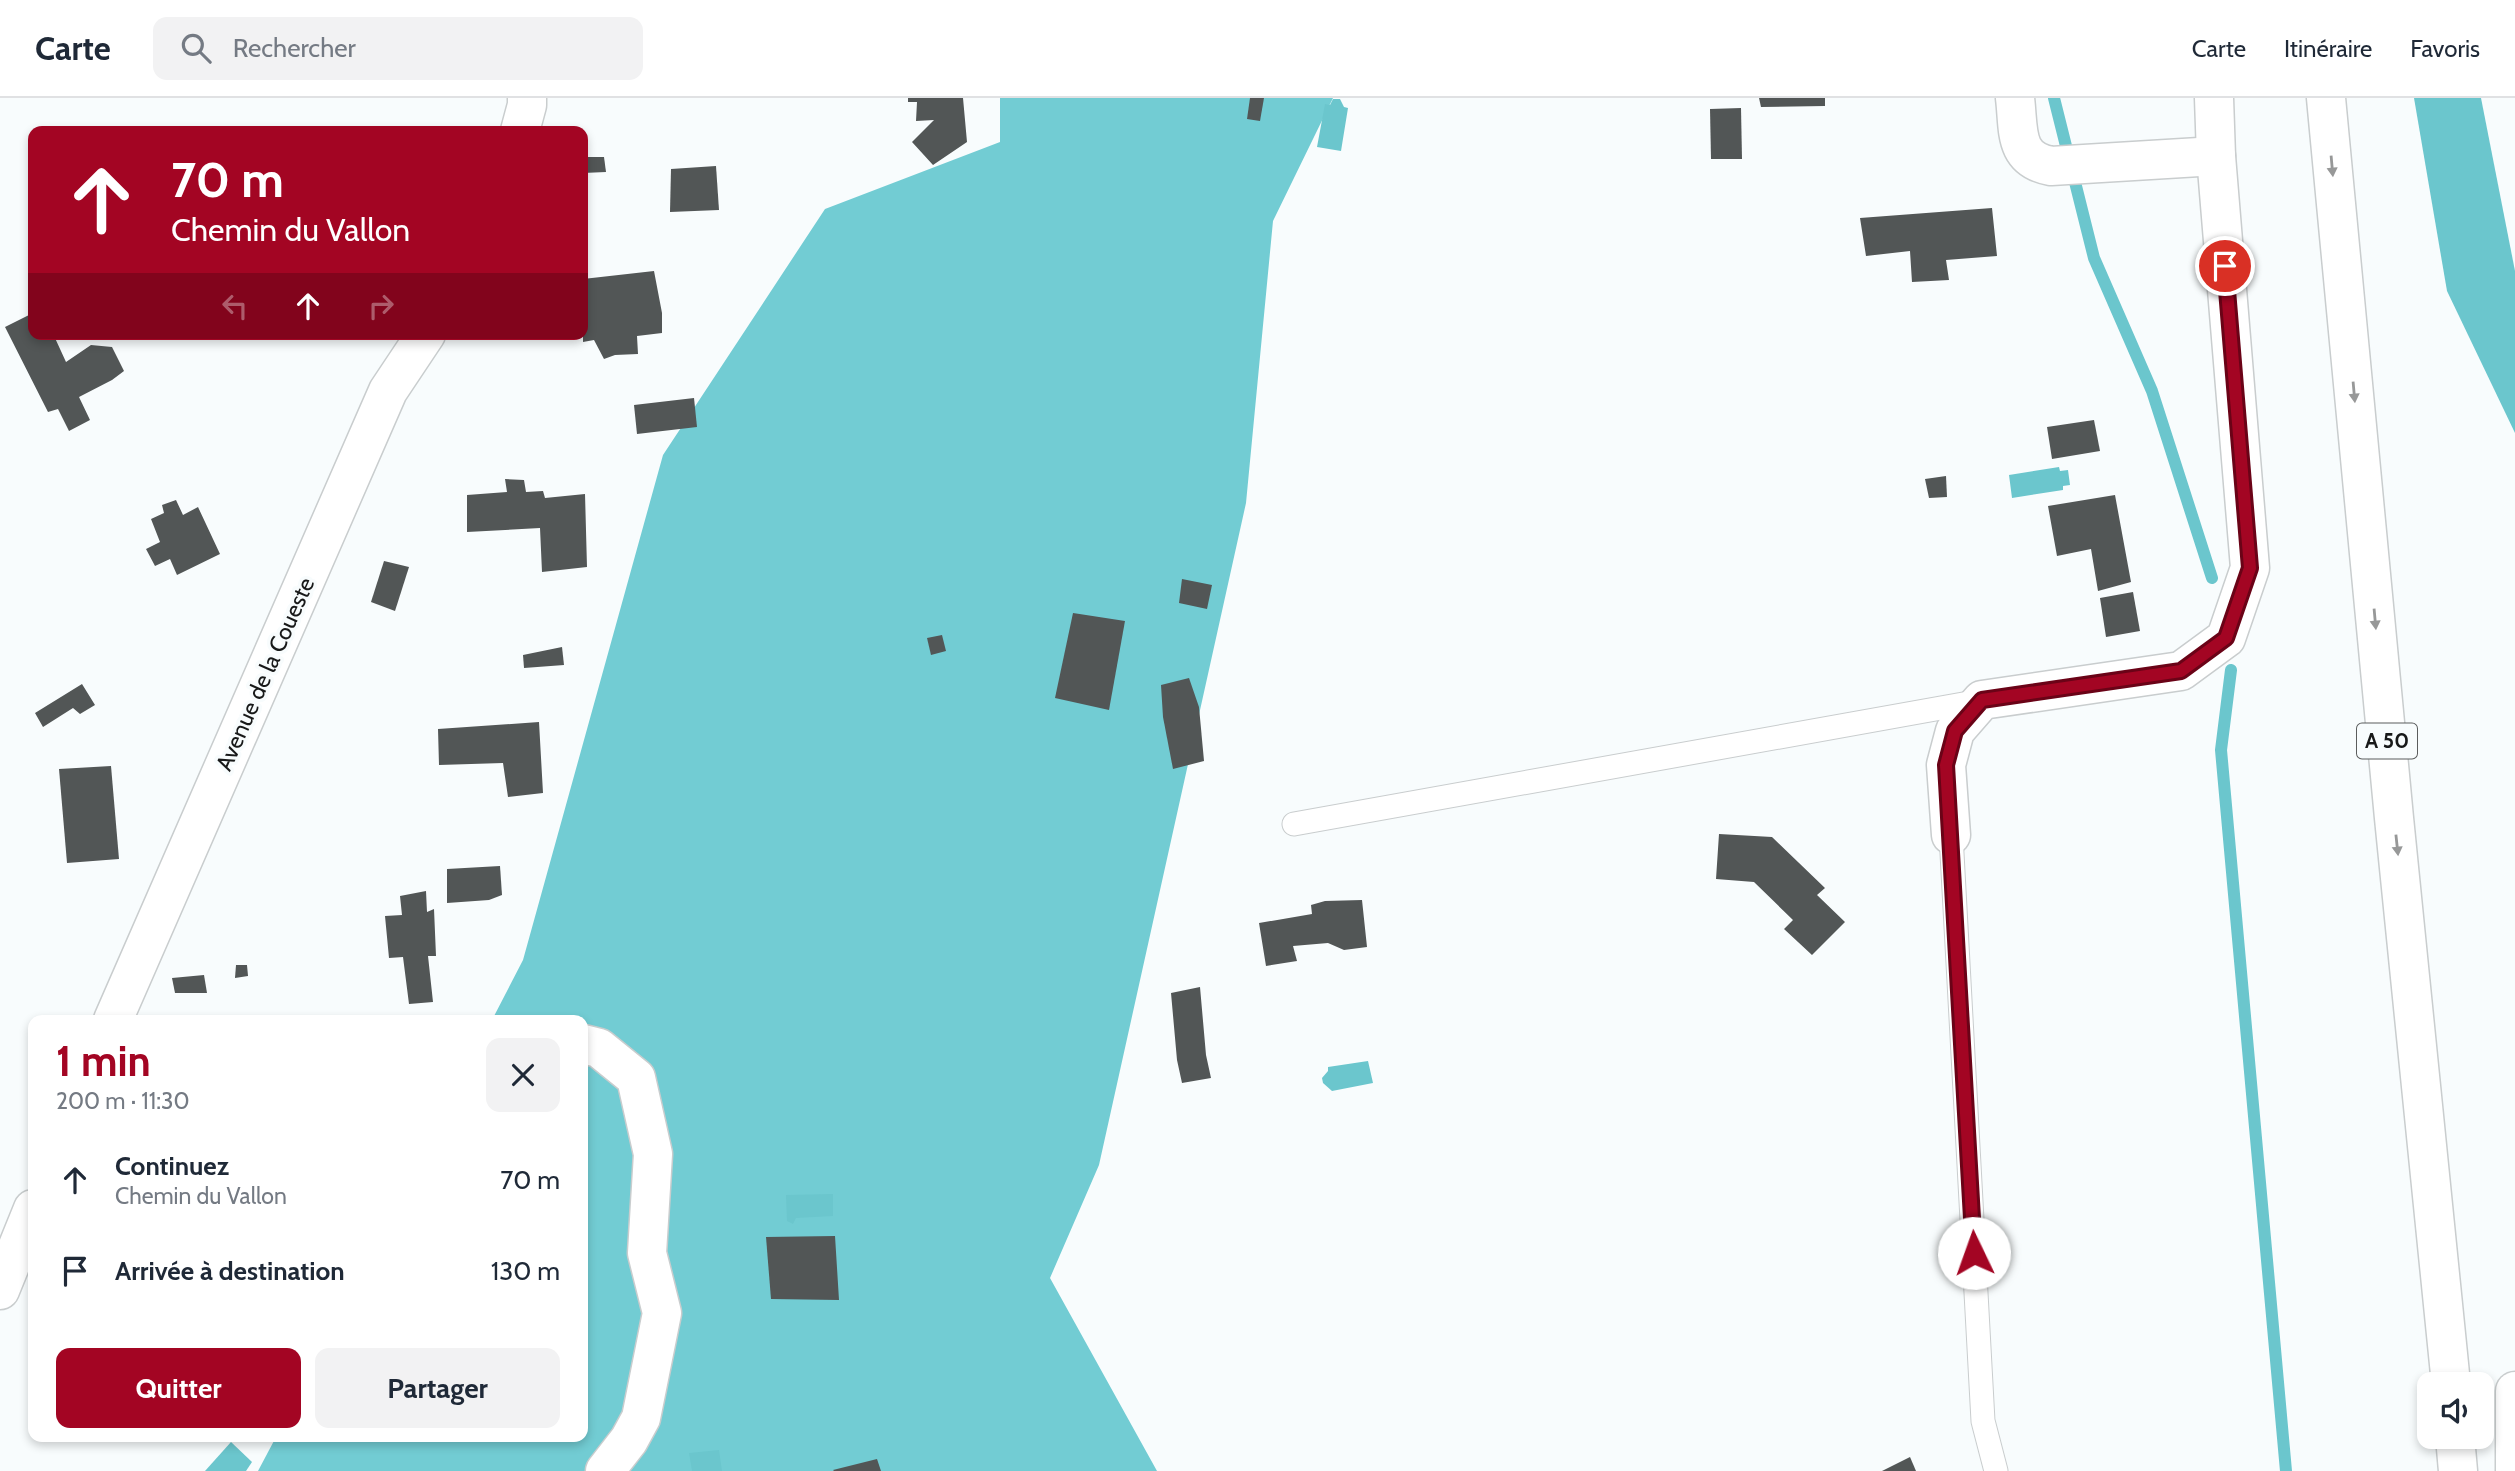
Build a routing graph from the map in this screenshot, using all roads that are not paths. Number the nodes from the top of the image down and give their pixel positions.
1 (527, 98) edge
2 (2015, 98) edge
3 (2214, 98) edge
4 (2326, 98) edge
5 (521, 126) edge
6 (2216, 156) junction
7 (422, 340) edge
8 (1982, 700) junction
9 (1294, 824) dead end
10 (1951, 835) joint
11 (115, 1015) edge
12 (588, 1045) edge
13 (28, 1221) edge
14 (0, 1290) edge
15 (2450, 1372) edge
16 (2515, 1391) edge
17 (2456, 1449) edge
18 (605, 1471) edge
19 (1996, 1471) edge
20 (2458, 1471) edge
21 (2515, 1471) edge

1 - 5 main road
2 - 6 main road
3 - 6 main road
4 -> 15 main road, A 50
6 - 8 main road
7 - 11 main road, Avenue de la Coueste
8 - 9 lane
8 - 10 main road
10 - 19 lane
12 - 18 main road
13 - 14 main road
16 - 21 main road
17 - 20 main road

